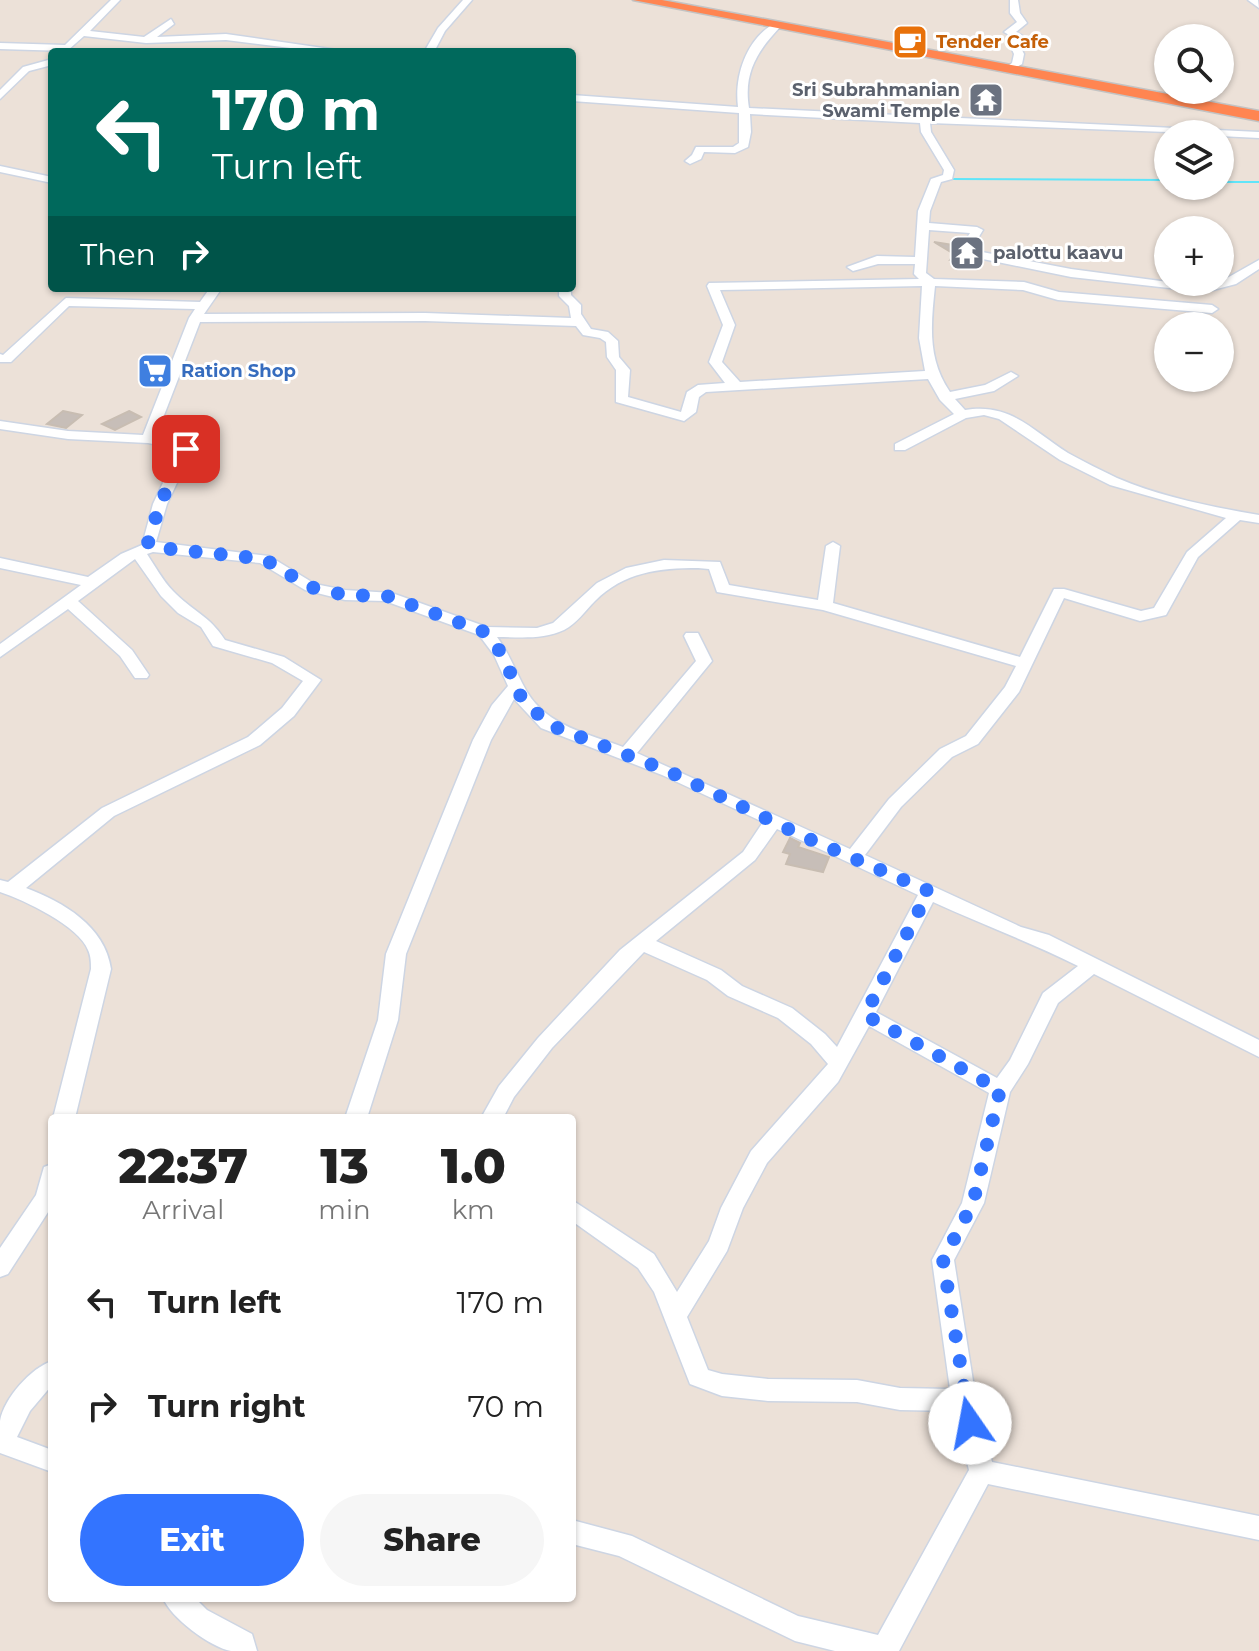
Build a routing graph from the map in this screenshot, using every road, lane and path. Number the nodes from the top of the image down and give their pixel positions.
1 (116, 0) edge
2 (468, 0) edge
3 (640, 0) edge
4 (1014, 0) edge
5 (1252, 0) edge
6 (1259, 5) edge
7 (171, 22) dead end
8 (777, 25) junction
9 (82, 33) junction
10 (146, 40) junction
11 (0, 46) edge
12 (68, 48) edge
13 (314, 48) edge
14 (431, 48) edge
15 (48, 49) edge
16 (48, 63) edge
17 (1008, 69) junction
18 (0, 96) edge
19 (576, 98) edge
20 (591, 100) junction
21 (854, 102) dead end
22 (973, 105) dead end
23 (708, 108) junction
24 (581, 111) dead end
25 (747, 111) junction
26 (1259, 116) edge
27 (860, 117) junction
28 (925, 120) junction
29 (976, 123) junction
30 (701, 124) dead end
31 (1259, 135) edge
32 (690, 161) dead end
33 (0, 169) edge
34 (48, 179) edge
35 (924, 226) junction
36 (968, 246) dead end
37 (982, 256) dead end
38 (921, 261) junction
39 (1259, 264) edge
40 (853, 267) dead end
41 (929, 281) junction
42 (72, 292) edge
43 (213, 292) edge
44 (565, 292) edge
45 (66, 302) junction
46 (1212, 309) dead end
47 (198, 312) junction
48 (581, 322) junction
49 (2, 361) edge
50 (931, 375) junction
51 (1011, 376) dead end
52 (739, 387) junction
53 (945, 397) junction
54 (962, 415) junction
55 (0, 425) edge
56 (148, 439) junction
57 (900, 447) dead end
58 (1238, 515) junction
59 (1259, 519) edge
60 (833, 546) dead end
61 (145, 550) junction
62 (0, 563) edge
63 (97, 580) junction
64 (69, 601) junction
65 (825, 606) junction
66 (485, 632) junction
67 (692, 636) dead end
68 (0, 652) edge
69 (1024, 663) junction
70 (141, 675) dead end
71 (516, 687) junction
72 (626, 755) junction
73 (773, 822) junction
74 (853, 858) junction
75 (7, 887) edge
76 (929, 891) junction
77 (640, 942) junction
78 (1090, 967) junction
79 (865, 1015) junction
80 (1259, 1049) edge
81 (839, 1063) junction
82 (1000, 1090) junction
83 (65, 1114) edge
84 (357, 1114) edge
85 (494, 1114) edge
86 (48, 1189) edge
87 (576, 1212) edge
88 (0, 1267) edge
89 (675, 1316) junction
90 (48, 1374) edge
91 (964, 1400) junction
92 (48, 1460) edge
93 (982, 1471) junction
94 (1259, 1528) edge
95 (576, 1533) edge
96 (180, 1602) edge
97 (884, 1650) edge
98 (243, 1651) edge

1 - 9 street
2 - 14 street
3 - 8 highway
4 - 17 street
5 - 6 street
7 - 10 street
8 - 17 highway
8 - 25 street
9 - 10 street
9 - 12 street
10 - 13 street
11 - 15 street
16 - 18 street
17 - 26 highway
19 - 20 street
20 - 23 street
20 - 24 street
21 - 27 street
22 - 29 street
23 - 25 street
23 - 30 street
25 - 27 street
25 - 32 street
27 - 28 street
28 - 29 street
28 - 35 street
29 - 31 street
33 - 34 street
35 - 36 street
35 - 38 street
37 - 39 street
38 - 40 street
38 - 41 street
41 - 46 street
41 - 50 street
41 - 52 street
42 - 45 street
43 - 47 street
44 - 48 street
45 - 47 street
45 - 49 street
47 - 48 street
47 - 56 street
48 - 52 street
50 - 52 street
50 - 53 street
51 - 53 street
53 - 54 street
54 - 57 street
54 - 58 street
55 - 56 street
56 - 61 street
58 - 59 street
58 - 69 street
60 - 65 street
61 - 63 street
61 - 66 street
61 - 75 street
62 - 63 street
63 - 64 street
64 - 68 street
64 - 70 street
65 - 66 street
65 - 69 street
66 - 71 street
67 - 72 street
69 - 74 street
71 - 72 street
71 - 84 street
72 - 73 street
73 - 74 street
73 - 77 street
74 - 76 street
75 - 83 street
76 - 78 street
76 - 79 street
77 - 81 street
77 - 85 street
78 - 80 street
78 - 82 street
79 - 81 street
79 - 82 street
81 - 89 street
82 - 91 street
86 - 88 street
87 - 89 street
89 - 91 street
90 - 92 street
91 - 93 street
93 - 94 street
93 - 97 street
95 - 97 street
96 - 98 street

